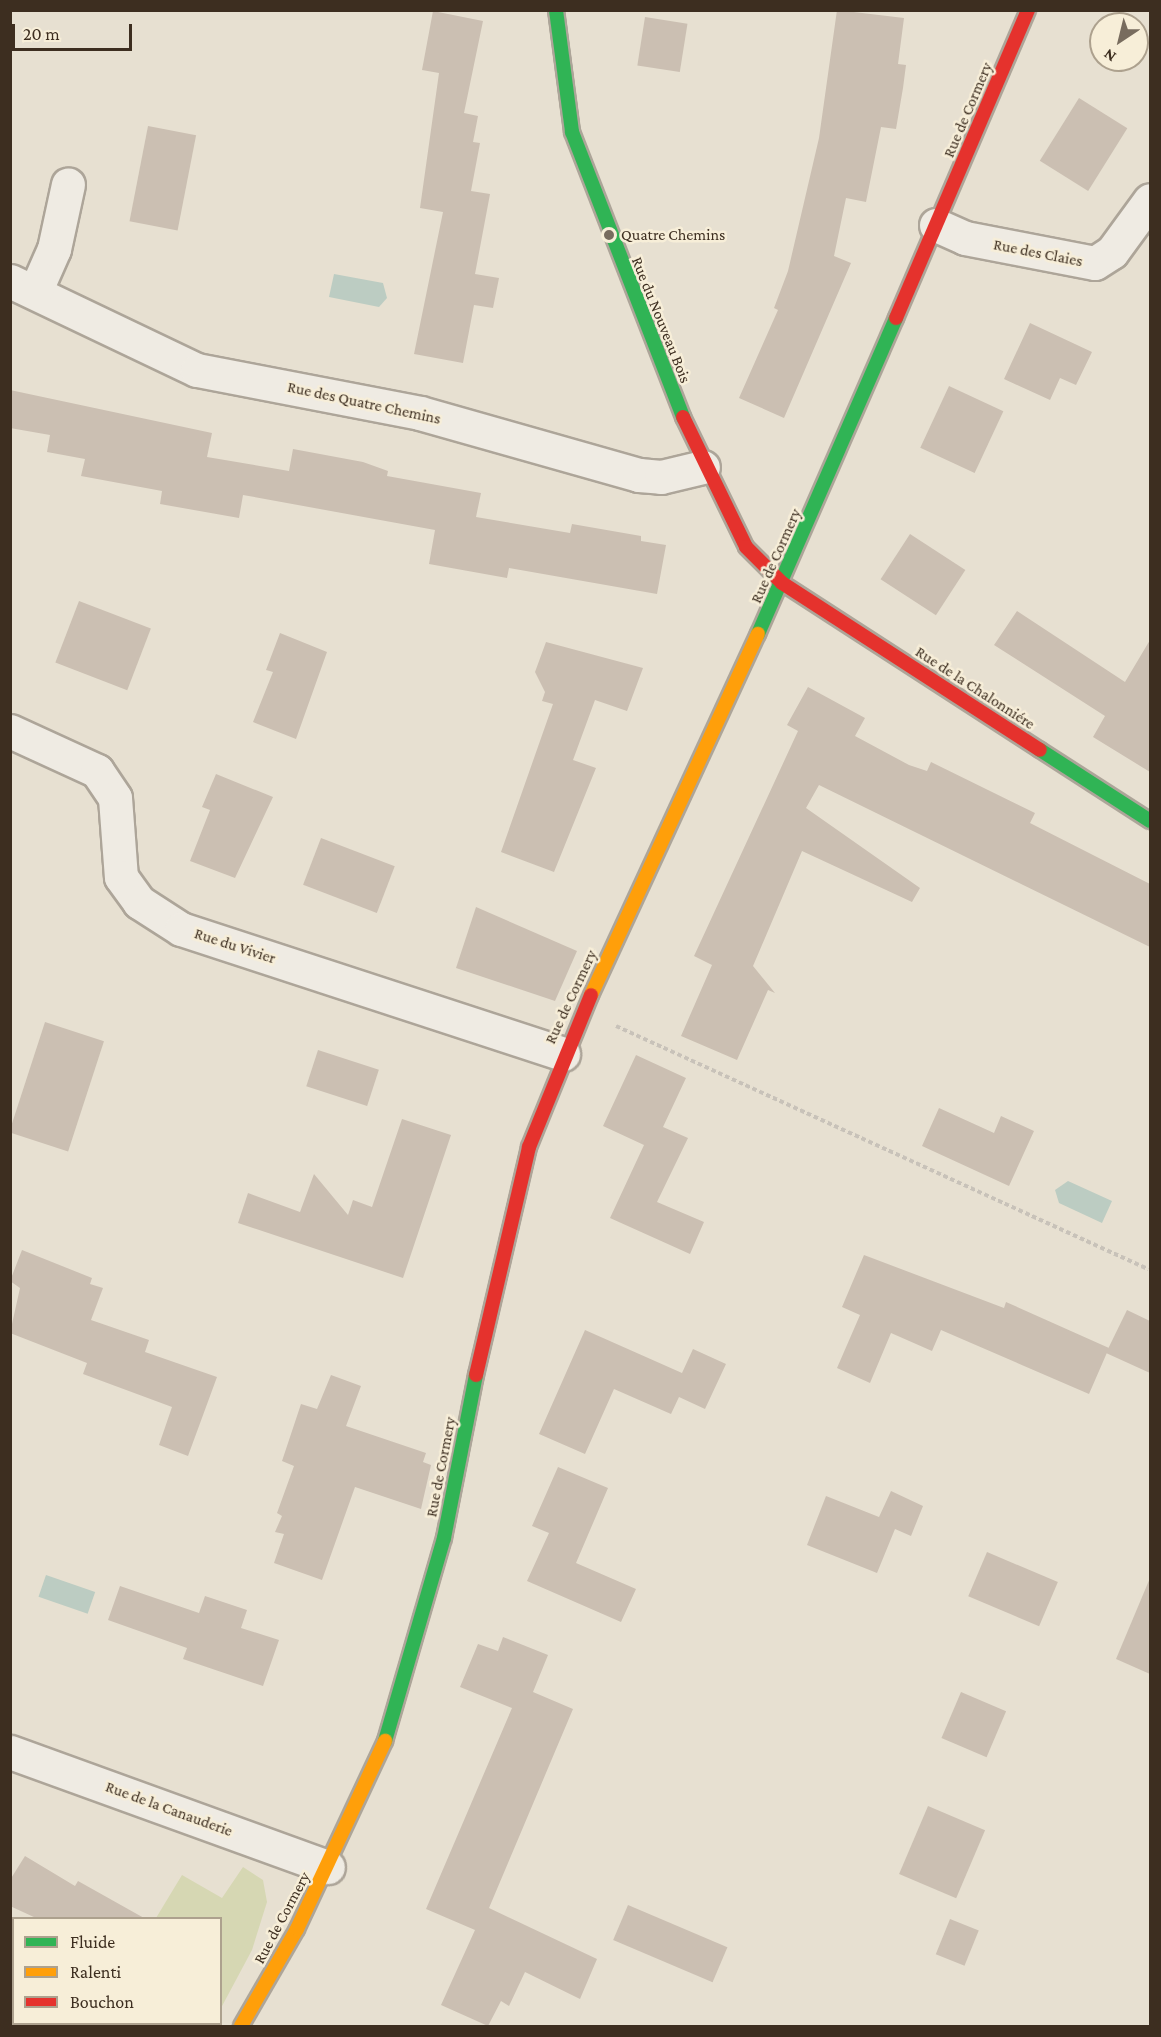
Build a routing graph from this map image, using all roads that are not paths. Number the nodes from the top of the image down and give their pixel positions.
1 (556, 10) edge
2 (1028, 10) edge
3 (68, 184) dead end
4 (1150, 200) edge
5 (936, 225) junction
6 (23, 286) edge
7 (703, 467) junction
8 (782, 584) junction
9 (10, 731) edge
10 (1150, 821) edge
11 (563, 1054) junction
12 (10, 1752) edge
13 (328, 1867) junction
14 (241, 2026) edge

1 - 7 main road, Rue du Nouveau Bois
2 - 5 main road, Rue de Cormery
3 - 6 street, Rue des Quatre Chemins
4 - 5 street, Rue des Claies
5 - 8 main road, Rue de Cormery
6 - 7 street, Rue des Quatre Chemins
7 - 8 main road, Rue du Nouveau Bois
8 - 10 main road, Rue de la Chalonniére
8 - 11 main road, Rue de Cormery
9 - 11 street, Rue du Vivier
11 - 13 main road, Rue de Cormery
12 - 13 street, Rue de la Canauderie
13 - 14 main road, Rue de Cormery

